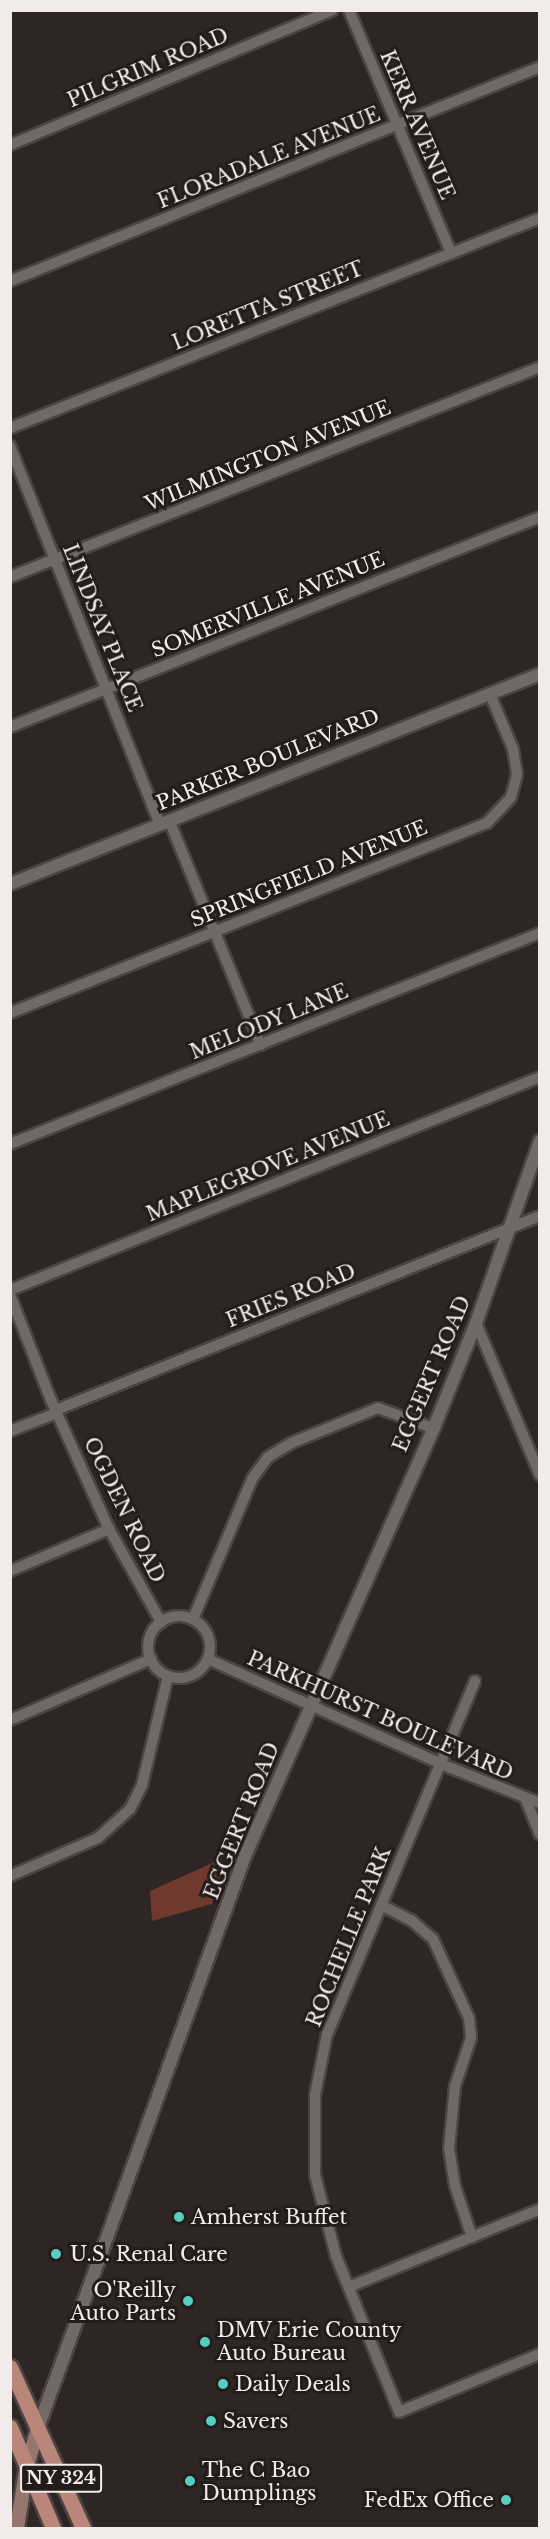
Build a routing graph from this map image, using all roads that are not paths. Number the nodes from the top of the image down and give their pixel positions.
1 (332, 10) edge
2 (349, 10) edge
3 (540, 67) edge
4 (399, 126) junction
5 (10, 145) edge
6 (540, 218) edge
7 (451, 253) junction
8 (10, 281) edge
9 (540, 367) edge
10 (10, 428) edge
11 (10, 446) edge
12 (540, 517) edge
13 (55, 560) junction
14 (10, 577) edge
15 (540, 674) edge
16 (107, 689) junction
17 (490, 694) junction
18 (10, 727) edge
19 (165, 822) junction
20 (10, 884) edge
21 (215, 932) junction
22 (540, 933) edge
23 (10, 1013) edge
24 (261, 1045) junction
25 (540, 1077) edge
26 (540, 1141) edge
27 (10, 1144) edge
28 (540, 1216) edge
29 (509, 1228) junction
30 (10, 1290) edge
31 (10, 1295) edge
32 (476, 1323) junction
33 (56, 1411) junction
34 (433, 1428) junction
35 (10, 1431) edge
36 (540, 1475) edge
37 (110, 1528) junction
38 (10, 1571) edge
39 (193, 1619) junction
40 (161, 1622) junction
41 (151, 1659) junction
42 (208, 1659) junction
43 (168, 1676) junction
44 (475, 1681) dead end
45 (310, 1707) junction
46 (10, 1720) edge
47 (442, 1764) junction
48 (526, 1800) junction
49 (540, 1803) edge
50 (540, 1834) edge
51 (10, 1876) edge
52 (381, 1905) junction
53 (540, 2209) edge
54 (472, 2237) junction
55 (348, 2287) junction
56 (540, 2354) edge
57 (10, 2367) edge
58 (10, 2427) edge
59 (38, 2428) junction
60 (27, 2465) junction
61 (17, 2529) edge
62 (53, 2529) edge
63 (83, 2529) edge

1 - 5 street, PILGRIM ROAD
2 - 4 street, KERR AVENUE
3 - 4 street, FLORADALE AVENUE
4 - 7 street, KERR AVENUE
4 - 8 street, FLORADALE AVENUE
6 - 7 street, LORETTA STREET
7 - 10 street, LORETTA STREET
9 - 13 street, WILMINGTON AVENUE
11 - 13 street, LINDSAY PLACE
12 - 16 street, SOMERVILLE AVENUE
13 - 14 street, WILMINGTON AVENUE
13 - 16 street, LINDSAY PLACE
15 - 17 street, PARKER BOULEVARD
16 - 18 street, SOMERVILLE AVENUE
16 - 19 street, LINDSAY PLACE
17 - 19 street, PARKER BOULEVARD
17 - 21 street, SPRINGFIELD AVENUE
19 - 20 street, PARKER BOULEVARD
19 - 21 street, LINDSAY PLACE
21 - 23 street, SPRINGFIELD AVENUE
21 - 24 street, LINDSAY PLACE
22 - 24 street, MELODY LANE
24 - 27 street, MELODY LANE
25 - 30 street, MAPLEGROVE AVENUE
26 - 29 street, EGGERT ROAD
28 - 29 street, FRIES ROAD
29 - 32 street, EGGERT ROAD
29 - 33 street, FRIES ROAD
31 - 33 street, OGDEN ROAD
32 - 34 street, EGGERT ROAD
32 - 36 street
33 - 35 street, FRIES ROAD
33 - 37 street, OGDEN ROAD
34 - 39 street
34 - 45 street, EGGERT ROAD
37 - 38 street
37 - 40 street, OGDEN ROAD
39 - 40 street
39 - 42 street
40 - 41 street
41 - 43 street
41 - 46 street
42 - 43 street
42 - 45 street, PARKHURST BOULEVARD
43 - 51 street
44 - 47 street, ROCHELLE PARK
45 - 47 street, PARKHURST BOULEVARD
45 - 59 street, EGGERT ROAD
47 - 48 street, PARKHURST BOULEVARD
47 - 52 street, ROCHELLE PARK
48 - 49 street, PARKHURST BOULEVARD
48 - 50 street
52 - 54 street
52 - 55 street, ROCHELLE PARK
53 - 54 street
54 - 55 street
55 - 56 street, ROCHELLE PARK
57 - 59 main road, NY 324
58 - 60 main road, NY 324
59 - 60 main road, EGGERT ROAD
59 - 63 main road, NY 324
60 - 61 main road, EGGERT ROAD
60 - 62 main road, NY 324

